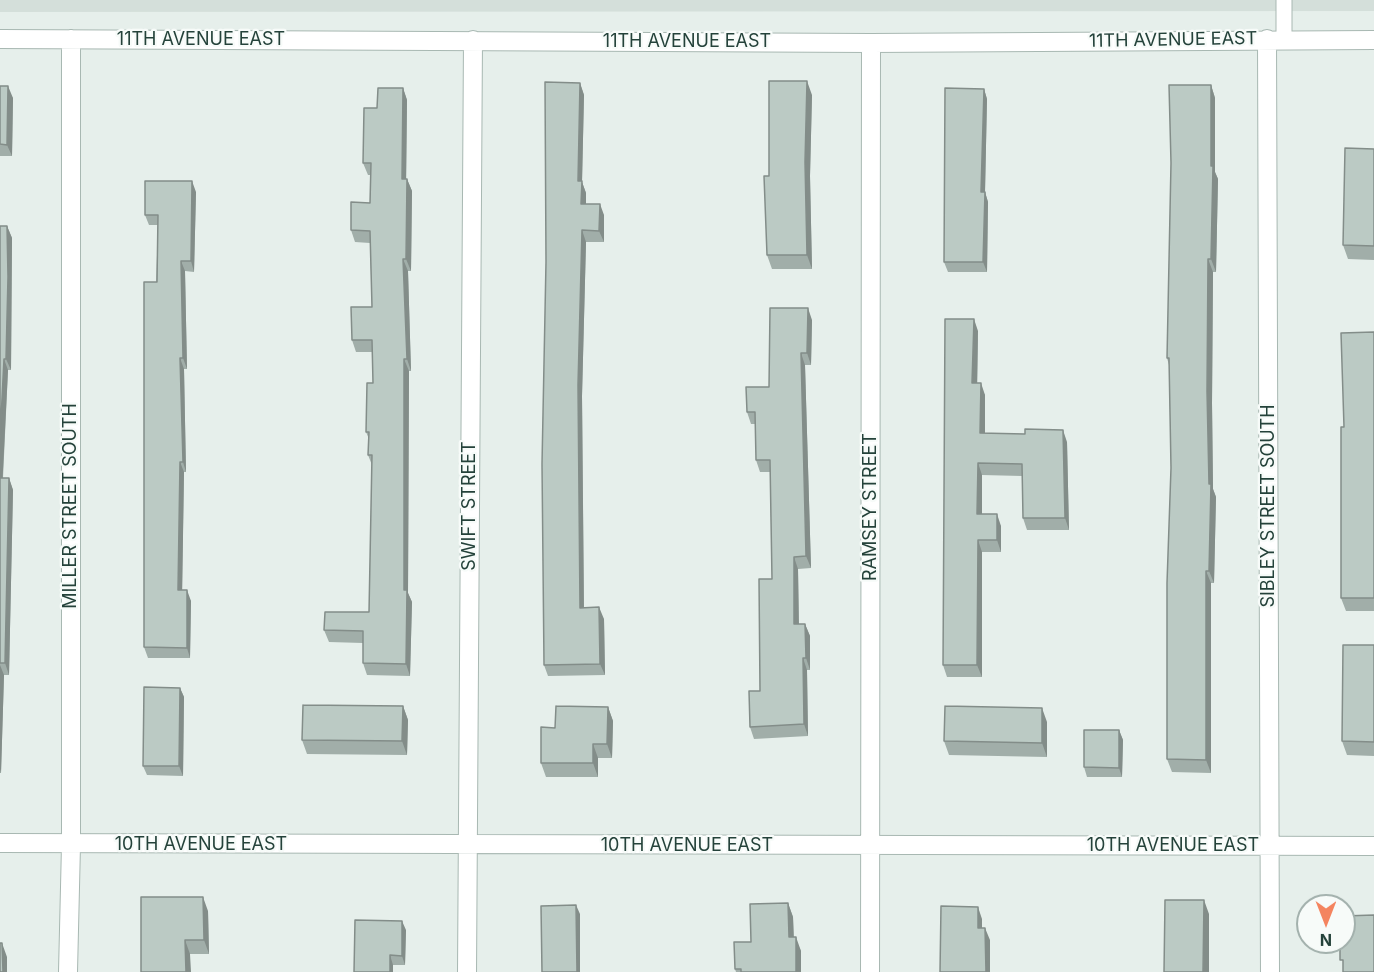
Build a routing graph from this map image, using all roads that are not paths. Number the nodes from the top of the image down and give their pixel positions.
1 (1284, 0) edge
2 (0, 39) edge
3 (71, 39) junction
4 (1276, 39) junction
5 (472, 40) junction
6 (1374, 40) edge
7 (871, 43) junction
8 (0, 843) edge
9 (71, 845) junction
10 (467, 846) junction
11 (871, 846) junction
12 (1270, 846) junction
13 (1374, 846) edge
14 (68, 972) edge
15 (467, 972) edge
16 (870, 972) edge
17 (1270, 972) edge

1 - 4 lane
2 - 3 street, 11TH AVENUE EAST
3 - 5 street, 11TH AVENUE EAST
3 - 9 street, MILLER STREET SOUTH
4 - 6 street, 11TH AVENUE EAST
4 - 7 street, 11TH AVENUE EAST
4 - 12 street, SIBLEY STREET SOUTH
5 - 7 street, 11TH AVENUE EAST
5 - 10 street, SWIFT STREET
7 - 11 street, RAMSEY STREET
8 - 9 street, 10TH AVENUE EAST
9 - 10 street, 10TH AVENUE EAST
9 - 14 street, MILLER STREET SOUTH
10 - 11 street, 10TH AVENUE EAST
10 - 15 street, SWIFT STREET
11 - 12 street, 10TH AVENUE EAST
11 - 16 street, RAMSEY STREET
12 - 13 street, 10TH AVENUE EAST
12 - 17 street, SIBLEY STREET SOUTH

